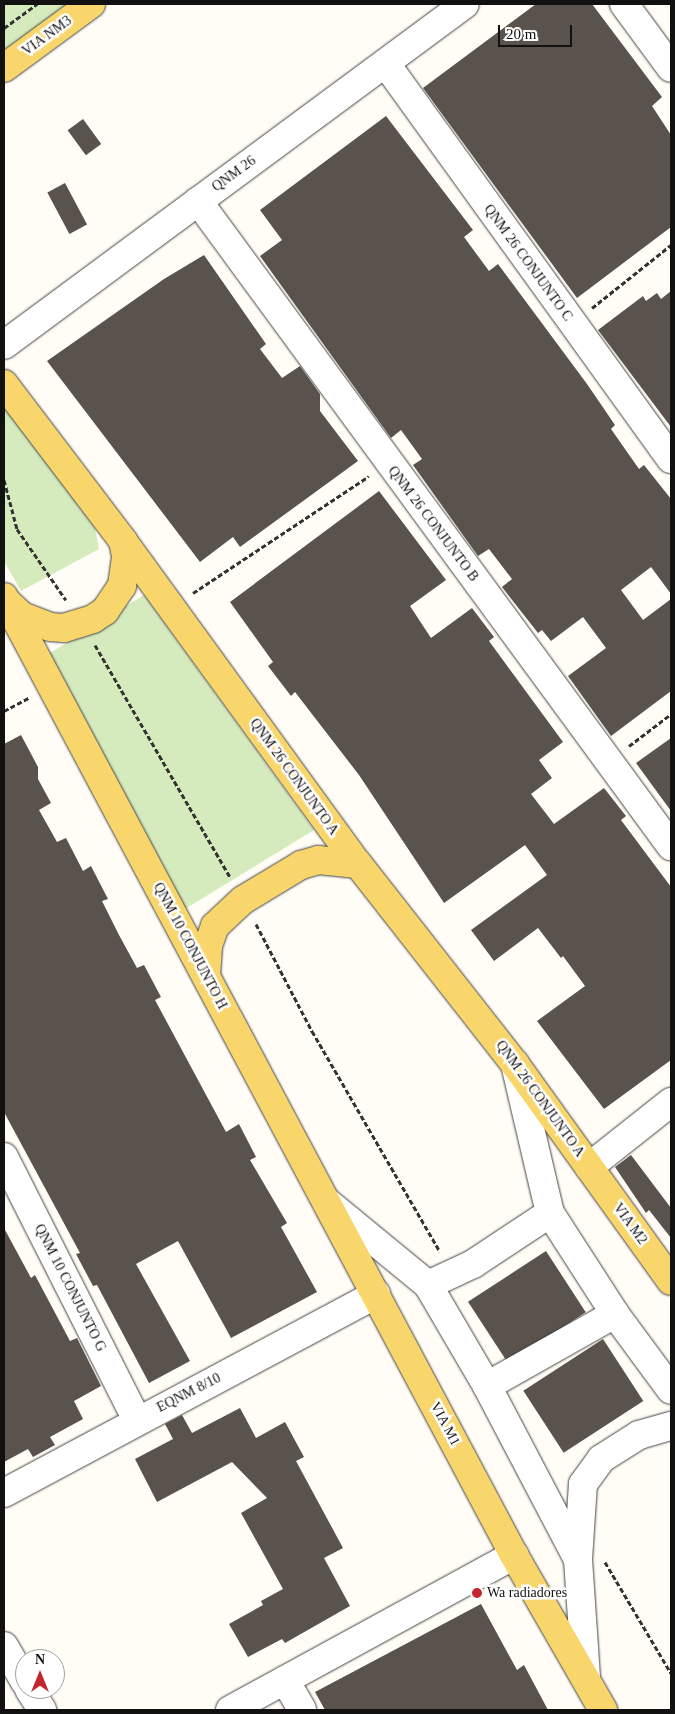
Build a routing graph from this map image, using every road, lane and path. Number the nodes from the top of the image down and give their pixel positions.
1 (37, 4) edge
2 (91, 4) edge
3 (466, 4) edge
4 (624, 4) edge
5 (4, 28) edge
6 (386, 64) junction
7 (4, 68) edge
8 (671, 68) edge
9 (198, 201) junction
10 (671, 245) edge
11 (572, 324) junction
12 (4, 345) edge
13 (4, 384) edge
14 (671, 459) edge
15 (388, 463) junction
16 (4, 480) edge
17 (123, 541) junction
18 (4, 597) edge
19 (170, 609) junction
20 (83, 624) junction
21 (671, 714) edge
22 (609, 762) junction
23 (671, 846) edge
24 (358, 864) junction
25 (243, 900) junction
26 (206, 976) junction
27 (515, 1064) junction
28 (671, 1102) edge
29 (4, 1157) edge
30 (589, 1167) junction
31 (327, 1202) junction
32 (550, 1213) junction
33 (439, 1281) junction
34 (671, 1281) edge
35 (376, 1294) junction
36 (615, 1314) junction
37 (487, 1386) junction
38 (671, 1390) edge
39 (137, 1420) junction
40 (671, 1426) edge
41 (4, 1492) edge
42 (514, 1555) junction
43 (590, 1559) junction
44 (4, 1646) edge
45 (15, 1665) edge
46 (671, 1672) edge
47 (586, 1677) junction
48 (285, 1680) junction
49 (35, 1699) edge
50 (42, 1710) edge
51 (230, 1710) edge
52 (302, 1710) edge
53 (603, 1710) edge

1 - 5 path
2 - 7 main road, VIA NM3
3 - 6 street, QNM 26
4 - 8 street
6 - 9 street, QNM 26
6 - 11 street, QNM 26 CONJUNTO C
9 - 12 street, QNM 26
9 - 15 street, QNM 26 CONJUNTO B
10 - 11 path
11 - 14 street, QNM 26 CONJUNTO C
13 - 17 main road, QNM 26 CONJUNTO A
15 - 19 path
15 - 22 street, QNM 26 CONJUNTO B
16 - 20 path
17 - 19 main road, QNM 26 CONJUNTO A
17 - 20 main road
18 - 20 main road
18 - 26 main road, QNM 10 CONJUNTO H
19 - 24 main road, QNM 26 CONJUNTO A
20 - 25 path
21 - 22 path
22 - 23 street, QNM 26 CONJUNTO B
24 - 25 main road
24 - 27 main road, QNM 26 CONJUNTO A
25 - 26 main road
25 - 33 path
26 - 31 main road, QNM 10 CONJUNTO H
27 - 30 main road, QNM 26 CONJUNTO A
27 - 32 street
28 - 30 street
29 - 39 street, QNM 10 CONJUNTO G
30 - 34 main road, VIA M2
31 - 33 street
31 - 35 main road, QNM 10 CONJUNTO H
32 - 33 street
32 - 36 street
33 - 37 street
35 - 39 street, EQNM 8/10
35 - 42 main road, VIA M1
36 - 37 street
36 - 38 street
37 - 43 street
39 - 41 street, EQNM 8/10
40 - 43 street
42 - 47 main road, VIA M1
42 - 48 street
43 - 46 path
43 - 47 street
44 - 45 street
47 - 53 main road, VIA M1
48 - 51 street
48 - 52 street
49 - 50 street

